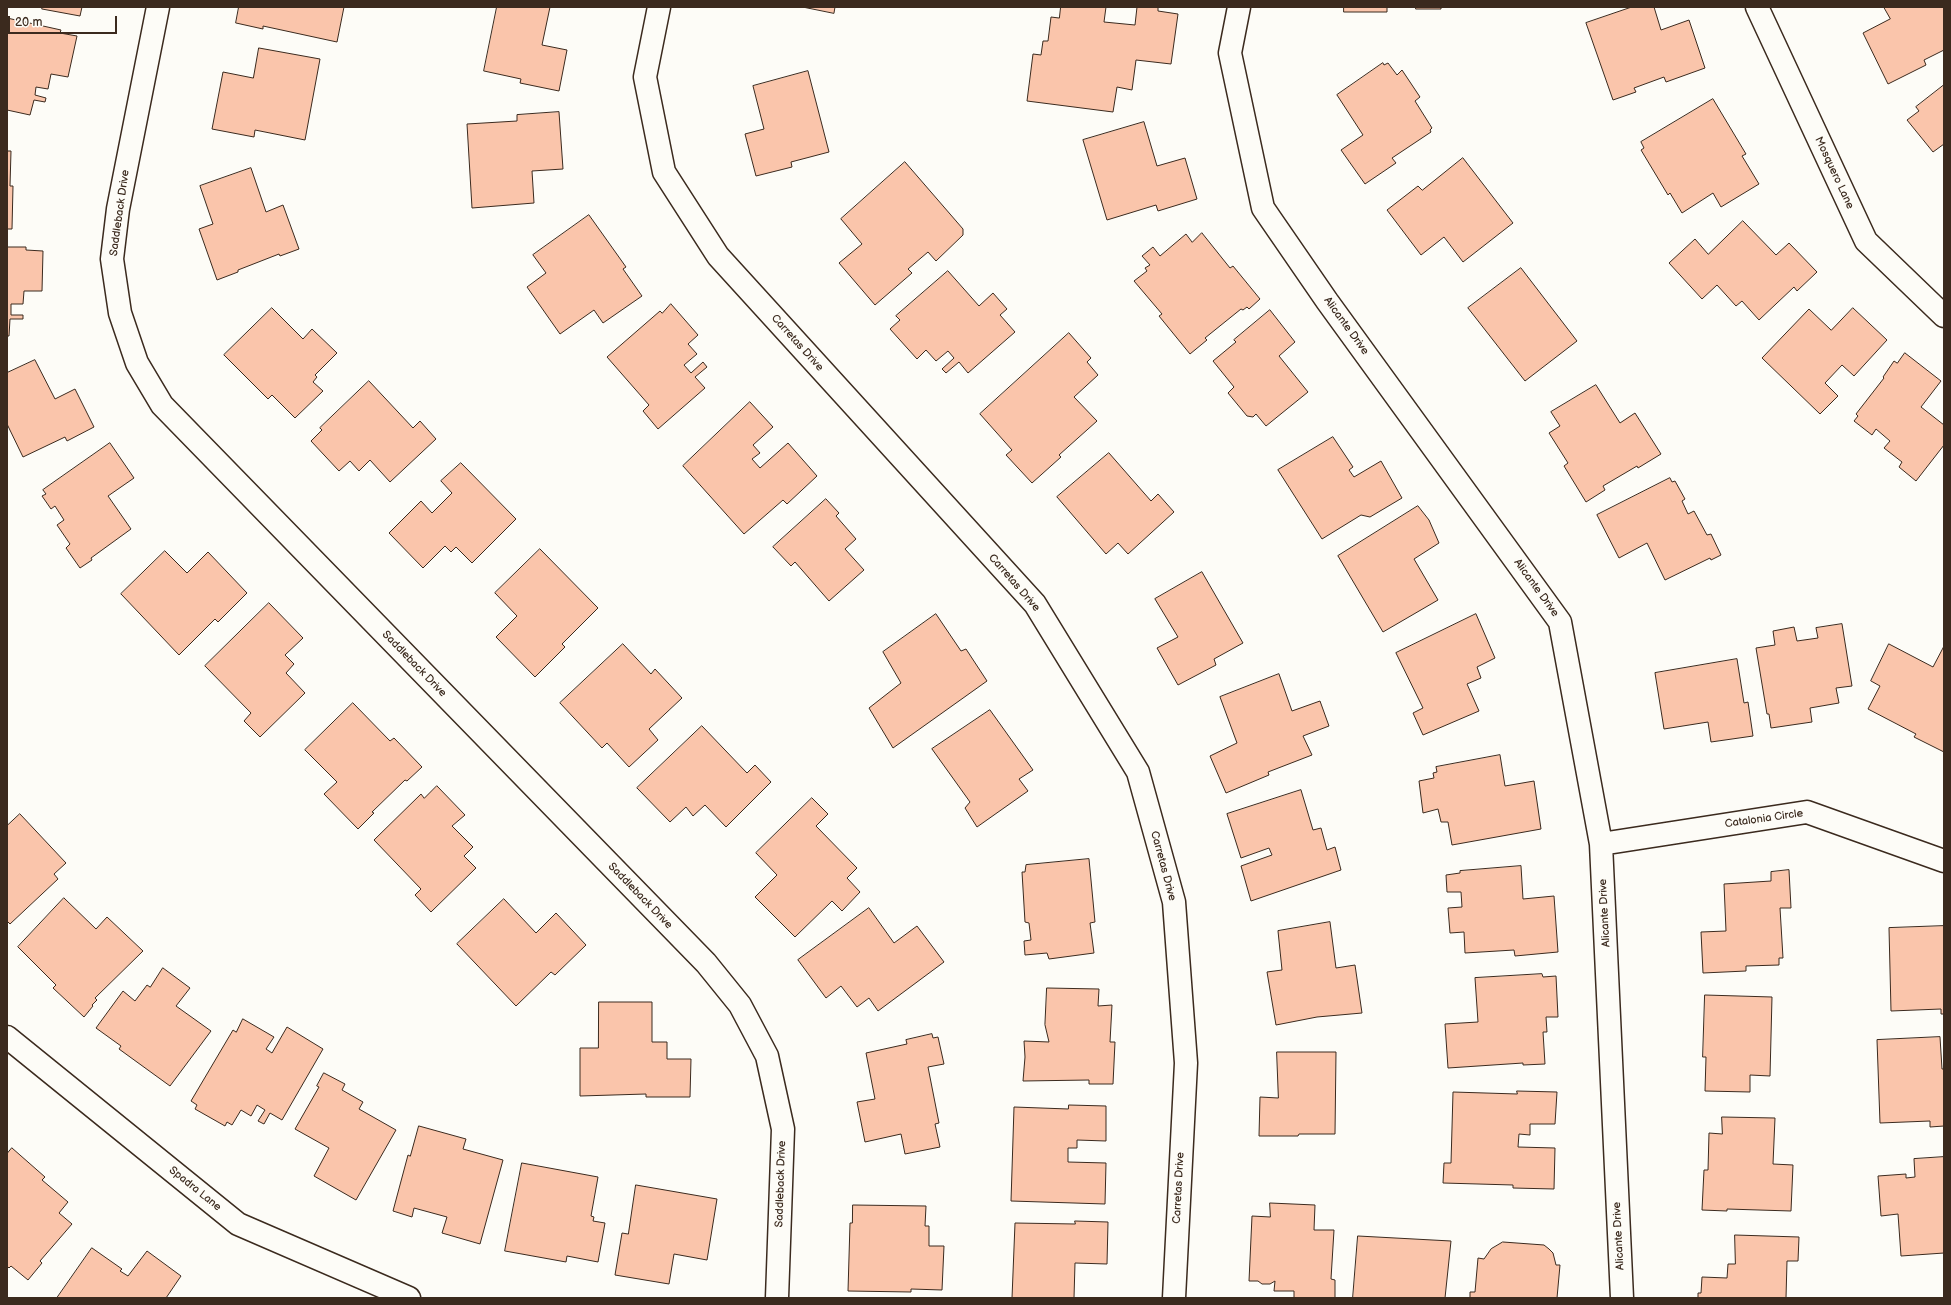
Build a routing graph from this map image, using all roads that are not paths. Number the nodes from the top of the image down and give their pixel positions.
1 (158, 7) edge
2 (659, 7) edge
3 (1239, 7) edge
4 (1757, 7) edge
5 (1944, 316) edge
6 (1601, 844) junction
7 (1944, 861) edge
8 (7, 1037) edge
9 (409, 1298) edge
10 (777, 1298) edge
11 (1174, 1298) edge
12 (1622, 1298) edge

1 - 10 street, Saddleback Drive
2 - 11 street, Carretas Drive
3 - 6 street, Alicante Drive
4 - 5 street, Mosquero Lane
6 - 7 street, Catalonia Circle
6 - 12 street, Alicante Drive
8 - 9 street, Spadra Lane

